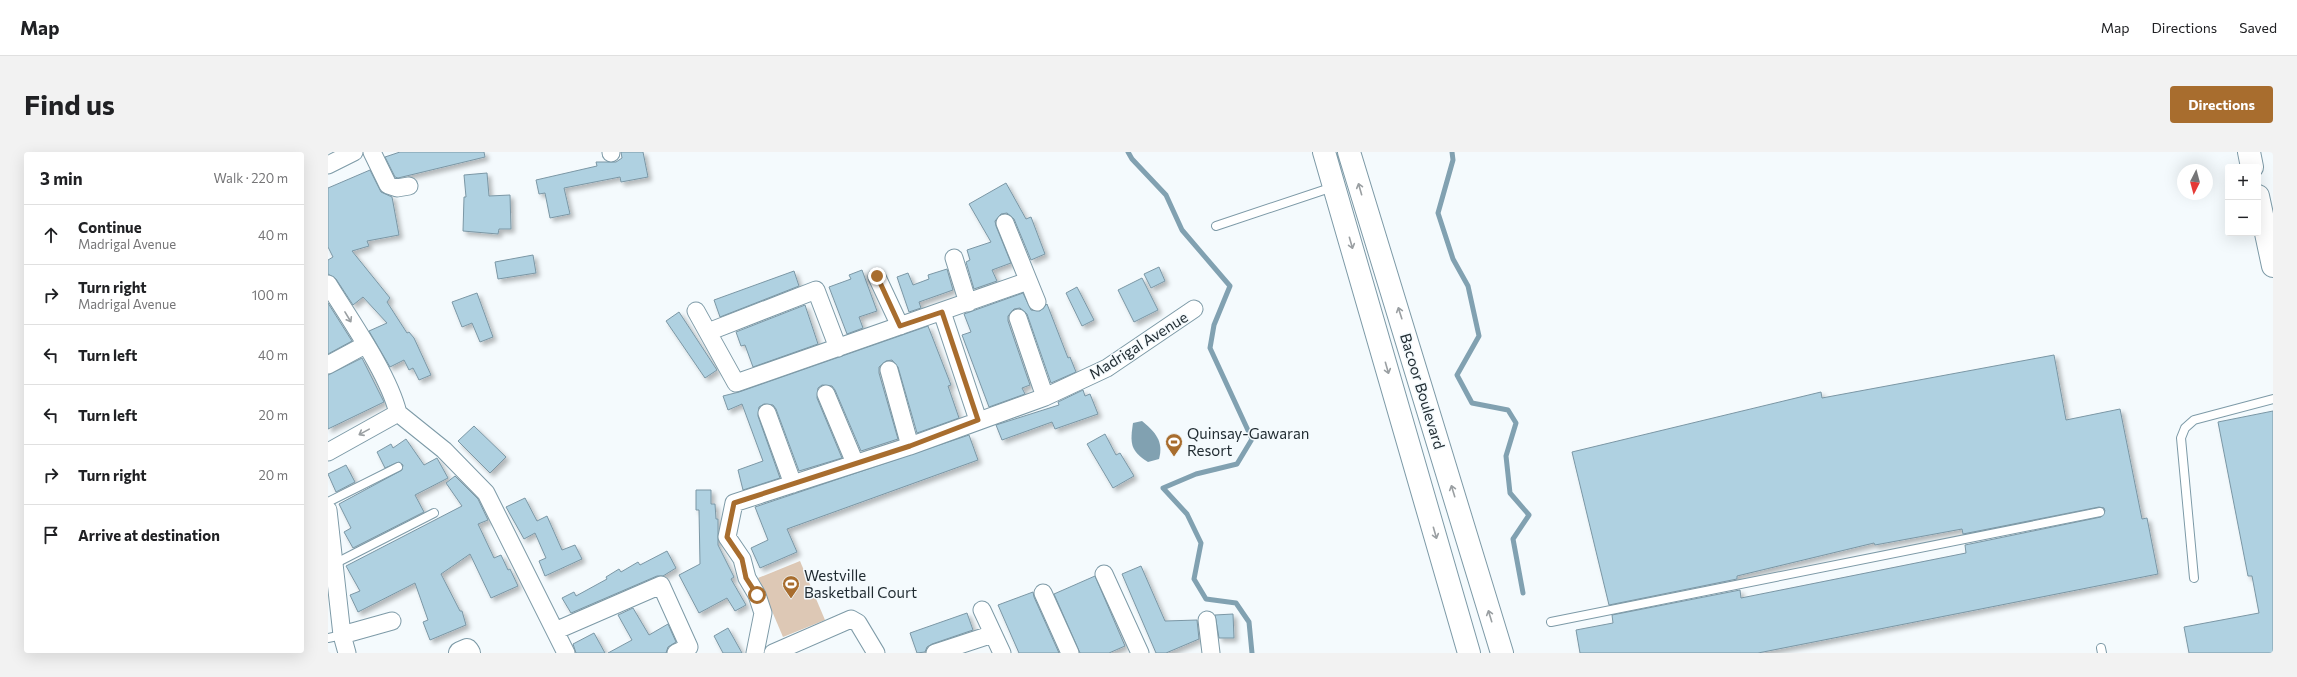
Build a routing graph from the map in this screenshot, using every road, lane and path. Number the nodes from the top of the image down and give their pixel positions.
1 (354, 152) edge
2 (372, 152) edge
3 (1324, 152) edge
4 (1349, 152) edge
5 (2249, 152) edge
6 (2251, 164) edge
7 (328, 165) edge
8 (410, 186) dead end
9 (1334, 187) junction
10 (2259, 200) edge
11 (1004, 223) dead end
12 (1216, 226) dead end
13 (954, 258) dead end
14 (2273, 266) edge
15 (877, 276) dead end
16 (1028, 281) junction
17 (328, 284) edge
18 (1037, 302) dead end
19 (968, 303) junction
20 (1194, 309) dead end
21 (696, 311) dead end
22 (942, 312) junction
23 (1018, 318) dead end
24 (900, 326) junction
25 (708, 332) junction
26 (365, 345) junction
27 (838, 348) junction
28 (328, 365) edge
29 (889, 370) dead end
30 (826, 394) dead end
31 (1045, 397) junction
32 (2273, 399) edge
33 (398, 413) junction
34 (767, 413) dead end
35 (978, 420) junction
36 (910, 446) junction
37 (328, 452) edge
38 (855, 463) junction
39 (398, 467) dead end
40 (793, 484) junction
41 (328, 502) edge
42 (328, 510) edge
43 (2100, 512) dead end
44 (434, 513) dead end
45 (334, 564) junction
46 (1104, 574) dead end
47 (2194, 578) dead end
48 (1043, 593) dead end
49 (982, 610) dead end
50 (1207, 620) dead end
51 (392, 621) dead end
52 (1551, 622) dead end
53 (556, 632) junction
54 (993, 634) junction
55 (335, 636) edge
56 (782, 651) edge
57 (347, 653) edge
58 (460, 653) edge
59 (468, 653) edge
60 (566, 653) edge
61 (676, 653) edge
62 (755, 653) edge
63 (876, 653) edge
64 (935, 653) edge
65 (1002, 653) edge
66 (1070, 653) edge
67 (1140, 653) edge
68 (1211, 653) edge
69 (1469, 653) edge
70 (1502, 653) edge

1 - 7 street
2 - 8 street
3 - 9 main road, Bacoor Boulevard
70 -> 4 main road, Bacoor Boulevard
5 - 6 main road
9 - 12 lane
9 -> 69 main road, Bacoor Boulevard
10 - 14 main road
11 - 16 street
13 - 19 street
15 - 24 street
16 - 18 street
16 - 19 street
17 -> 26 street
19 - 22 street
20 - 31 street, Madrigal Avenue
21 - 25 street
22 - 24 street
22 - 35 street
23 - 31 street
24 - 27 street
25 - 27 street
25 - 27 street
26 - 28 street
26 - 33 street
29 - 36 street
30 - 38 street
31 - 35 street, Madrigal Avenue
32 - 47 lane
33 -> 37 street
33 - 53 street
34 - 40 street
35 - 36 street, Madrigal Avenue
36 - 38 street, Madrigal Avenue
38 - 40 street, Madrigal Avenue
39 - 41 lane
40 - 62 street, Madrigal Avenue
42 - 45 street
43 - 52 lane
44 - 45 lane
45 - 55 street
46 - 67 street
48 - 66 street
49 - 54 street
50 - 68 street
51 - 55 street
53 - 60 street
53 - 61 street
54 - 64 street
54 - 65 street
55 - 57 street
56 - 63 street
58 - 59 main road

